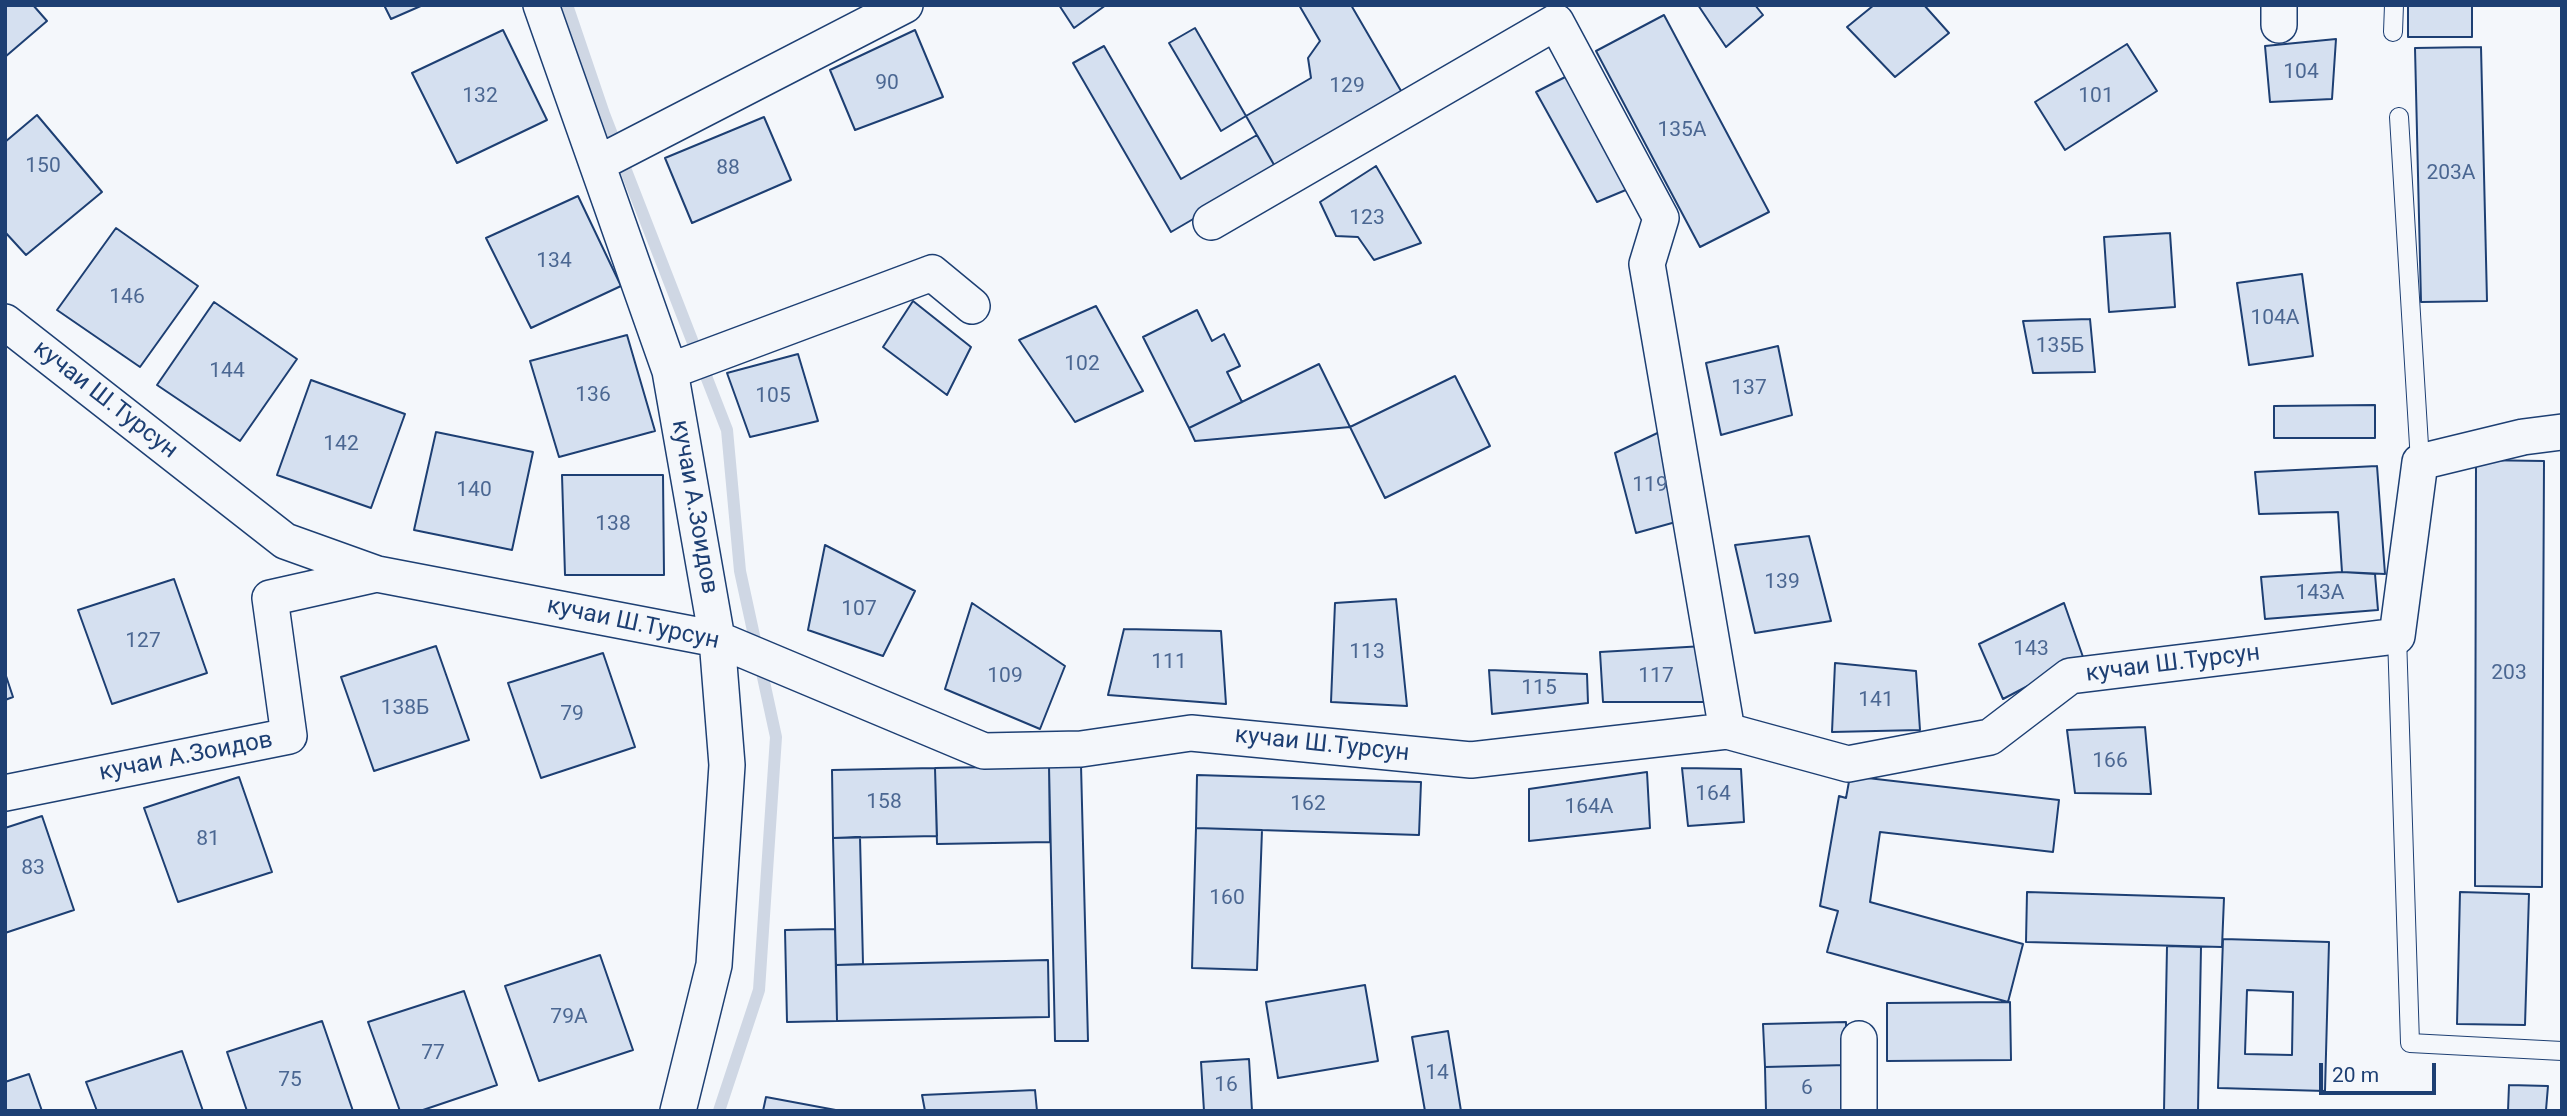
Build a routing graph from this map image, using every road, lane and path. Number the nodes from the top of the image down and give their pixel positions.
1 (541, 5) edge
2 (905, 5) edge
3 (2393, 5) edge
4 (2393, 32) dead end
5 (2399, 117) dead end
6 (612, 156) junction
7 (1211, 222) dead end
8 (972, 306) dead end
9 (5, 322) edge
10 (670, 371) junction
11 (2562, 432) edge
12 (2420, 462) junction
13 (377, 574) junction
14 (2397, 636) junction
15 (730, 644) junction
16 (1727, 731) junction
17 (5, 793) edge
18 (1859, 1039) dead end
19 (2562, 1051) edge
20 (678, 1111) edge
21 (1859, 1111) edge

1 - 6 street, кучаи А.Зоидов
2 - 6 street
3 - 4 lane
5 - 12 lane
6 - 10 street, кучаи А.Зоидов
7 - 16 street
8 - 10 street
9 - 13 street, кучаи Ш.Турсун
10 - 15 street, кучаи А.Зоидов
11 - 12 street
12 - 14 street
13 - 15 street, кучаи Ш.Турсун
13 - 17 street, кучаи А.Зоидов
14 - 16 street, кучаи Ш.Турсун
14 - 19 lane
15 - 16 street, кучаи Ш.Турсун
15 - 20 street, кучаи А.Зоидов
18 - 21 street

